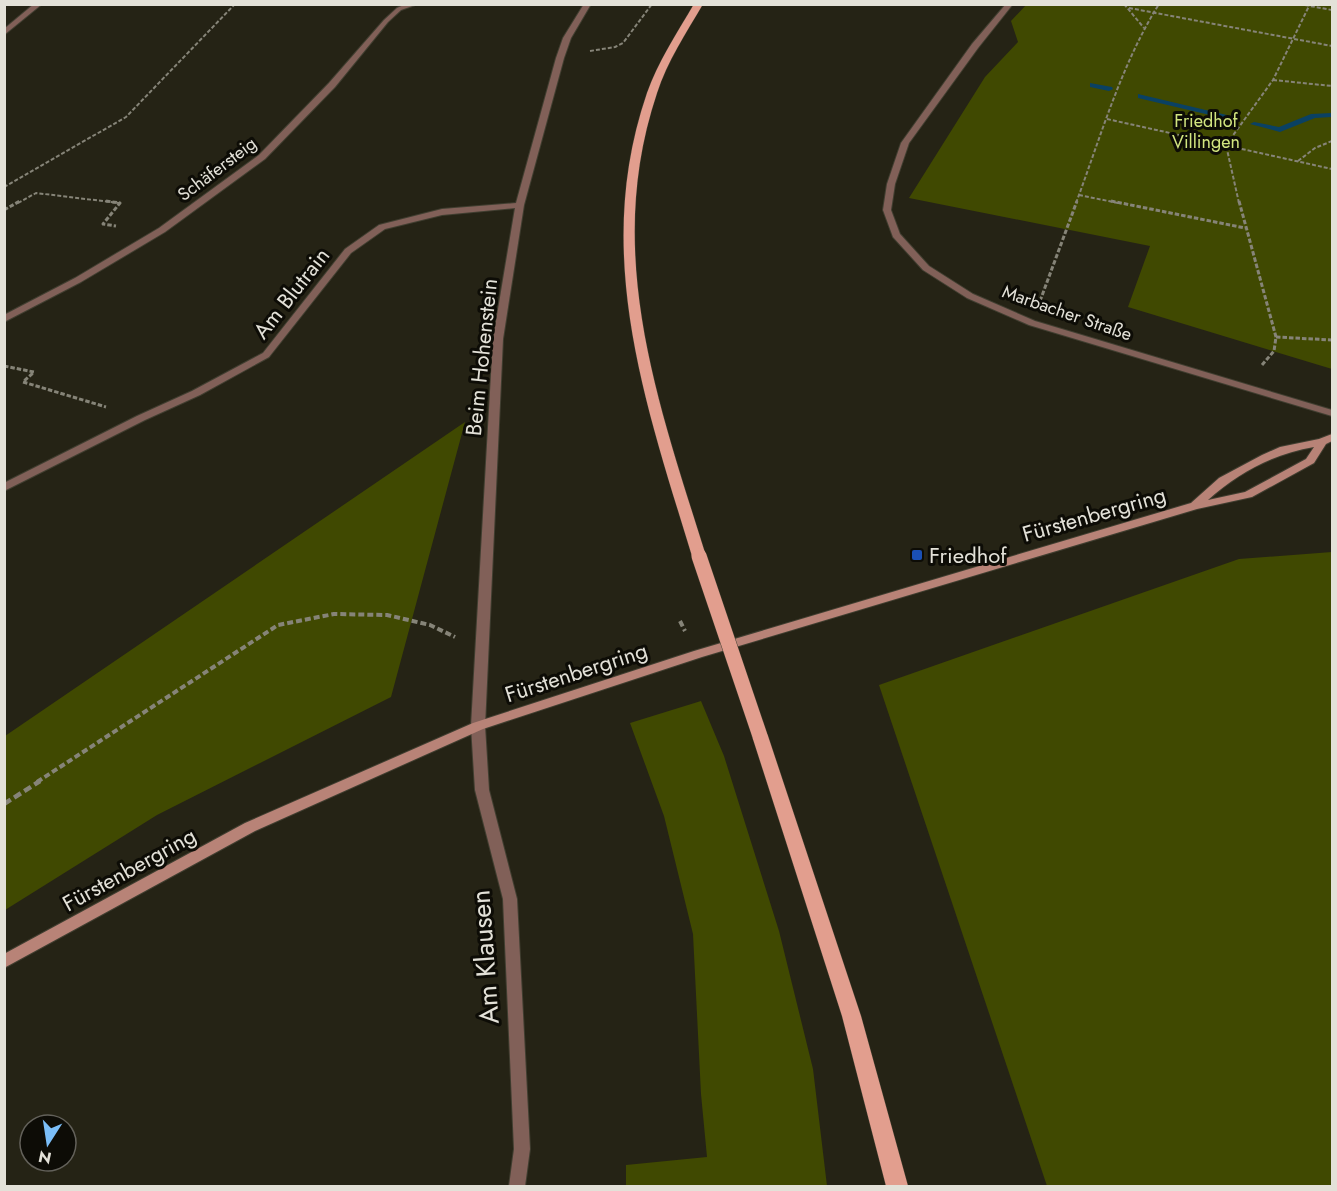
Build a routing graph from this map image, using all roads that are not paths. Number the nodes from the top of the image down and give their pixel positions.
1 (39, 4) edge
2 (415, 4) edge
3 (588, 4) edge
4 (699, 4) edge
5 (1010, 4) edge
6 (4, 33) edge
7 (520, 205) junction
8 (4, 319) edge
9 (1332, 413) edge
10 (1327, 439) edge
11 (4, 488) edge
12 (1196, 506) junction
13 (478, 726) junction
14 (4, 962) edge
15 (517, 1186) edge
16 (897, 1186) edge

1 - 6 street
2 - 8 street, Schäfersteig
3 - 7 street, Beim Hohenstein
4 - 16 main road, bridge
5 - 9 street, Marbacher Straße
7 - 11 street, Am Blutrain
7 - 13 street, Beim Hohenstein
10 - 12 street, Fürstenbergring
10 - 12 street, Fürstenbergring
12 - 13 street, Fürstenbergring
13 - 14 street, Fürstenbergring
13 - 15 street, Am Klausen

